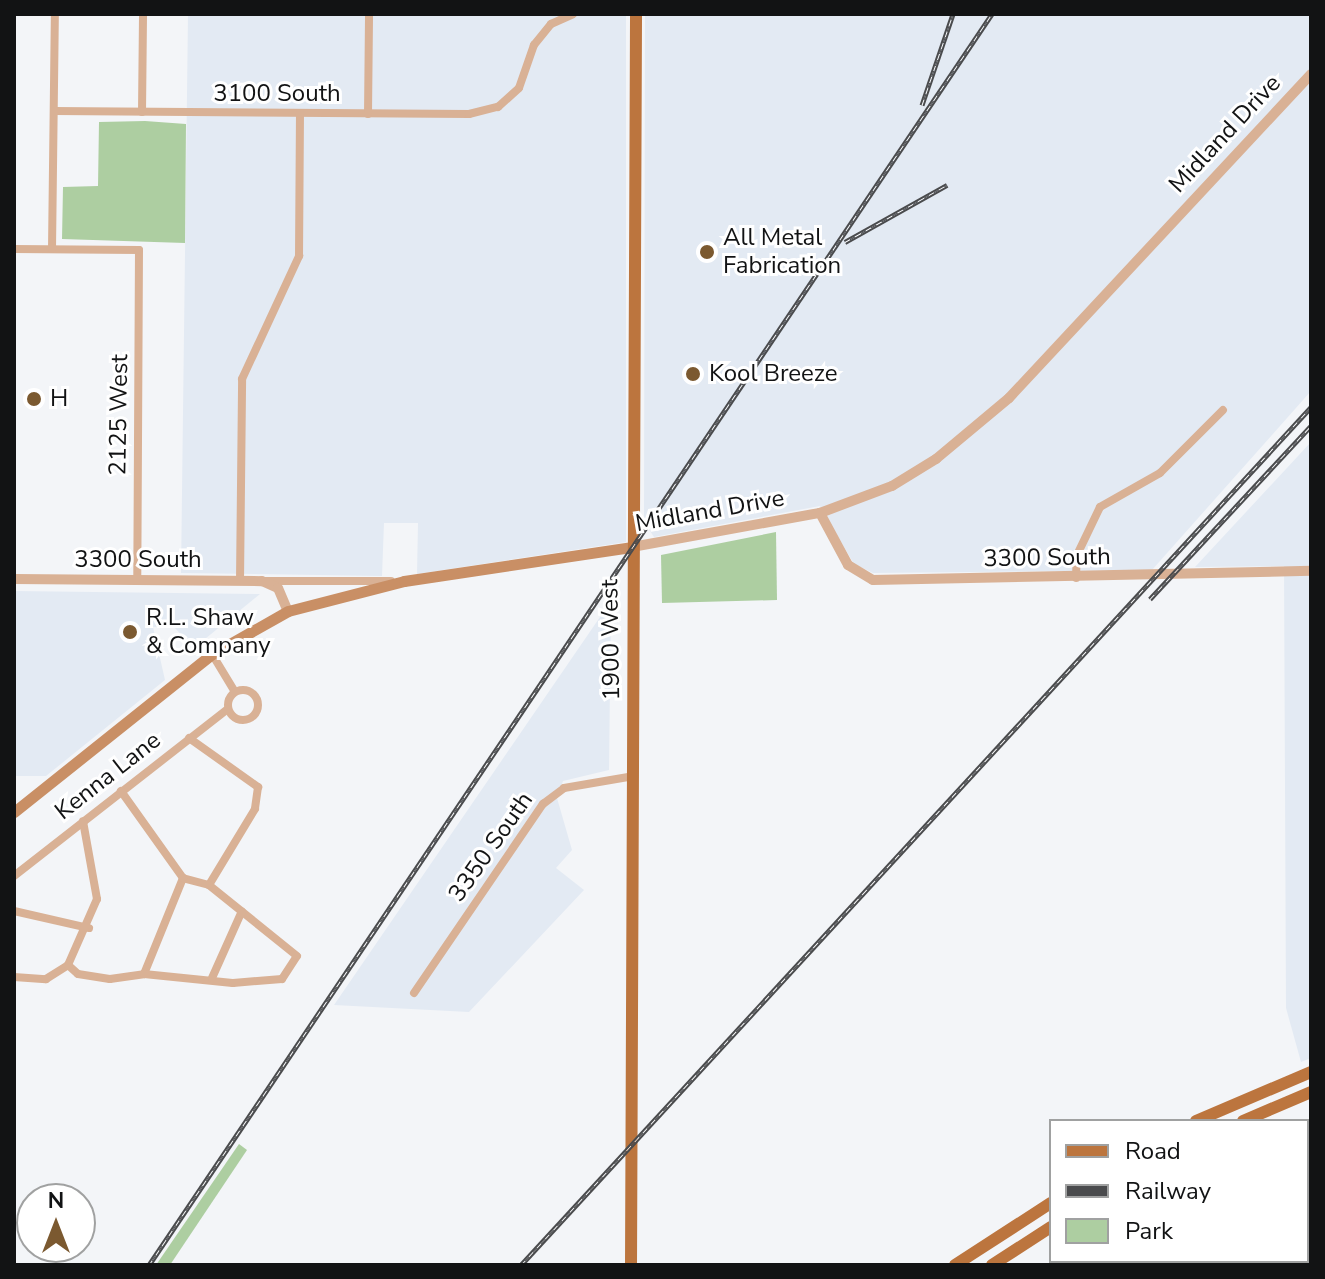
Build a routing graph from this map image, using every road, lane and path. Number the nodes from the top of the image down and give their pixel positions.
1 (55, 14) edge
2 (143, 14) edge
3 (369, 14) edge
4 (573, 14) edge
5 (636, 14) edge
6 (1311, 74) edge
7 (54, 111) junction
8 (142, 112) junction
9 (300, 113) junction
10 (368, 114) junction
11 (14, 249) edge
12 (52, 249) junction
13 (1223, 410) dead end
14 (820, 513) junction
15 (632, 547) junction
16 (1311, 571) edge
17 (1076, 578) junction
18 (14, 579) edge
19 (137, 580) junction
20 (240, 581) junction
21 (262, 581) junction
22 (404, 581) junction
23 (288, 611) junction
24 (212, 654) junction
25 (235, 692) junction
26 (228, 709) junction
27 (189, 738) junction
28 (635, 776) junction
29 (121, 791) junction
30 (14, 812) edge
31 (83, 821) junction
32 (14, 876) edge
33 (183, 878) junction
34 (209, 885) junction
35 (14, 911) edge
36 (242, 911) junction
37 (89, 928) junction
38 (68, 965) junction
39 (144, 974) junction
40 (14, 977) edge
41 (212, 978) junction
42 (414, 993) dead end
43 (1311, 1072) edge
44 (1311, 1092) edge
45 (1201, 1119) edge
46 (1248, 1119) edge
47 (1049, 1204) edge
48 (1049, 1228) edge
49 (631, 1265) edge
50 (955, 1265) edge
51 (992, 1265) edge

1 - 7 street
2 - 8 street
3 - 10 street
4 - 10 street, 3100 South
5 - 15 main road, 1900 West
6 - 14 street, Midland Drive
7 - 8 street, 3100 South
7 - 12 street
8 - 9 street, 3100 South
9 - 10 street, 3100 South
9 - 20 street
11 - 12 street
12 - 19 street, 2125 West
13 - 17 street
14 - 15 street, Midland Drive
14 - 17 street, 3300 South
15 - 22 main road, Midland Drive
15 - 28 main road, 1900 West
16 - 17 street, 3300 South
18 - 19 street, 3300 South
19 - 20 street, 3300 South
20 - 21 street, 3300 South
21 - 22 street, 3300 South
21 - 23 street
22 - 23 main road, Midland Drive
23 - 24 main road, Midland Drive
24 - 25 street
24 - 30 main road, Midland Drive
25 - 26 street
25 - 26 street
26 - 27 street, Kenna Lane
27 - 29 street, Kenna Lane
27 - 34 street
28 - 42 street, 3350 South
28 - 49 main road, 1900 West
29 - 31 street, Kenna Lane
29 - 33 street
31 - 32 street, Kenna Lane
31 - 37 street
33 - 34 street
33 - 39 street
34 - 36 street
35 - 37 street
36 - 41 street
36 - 41 street
37 - 38 street
38 - 39 street
38 - 40 street
39 - 41 street
43 - 45 main road
44 - 46 main road
47 - 50 main road
48 - 51 main road

